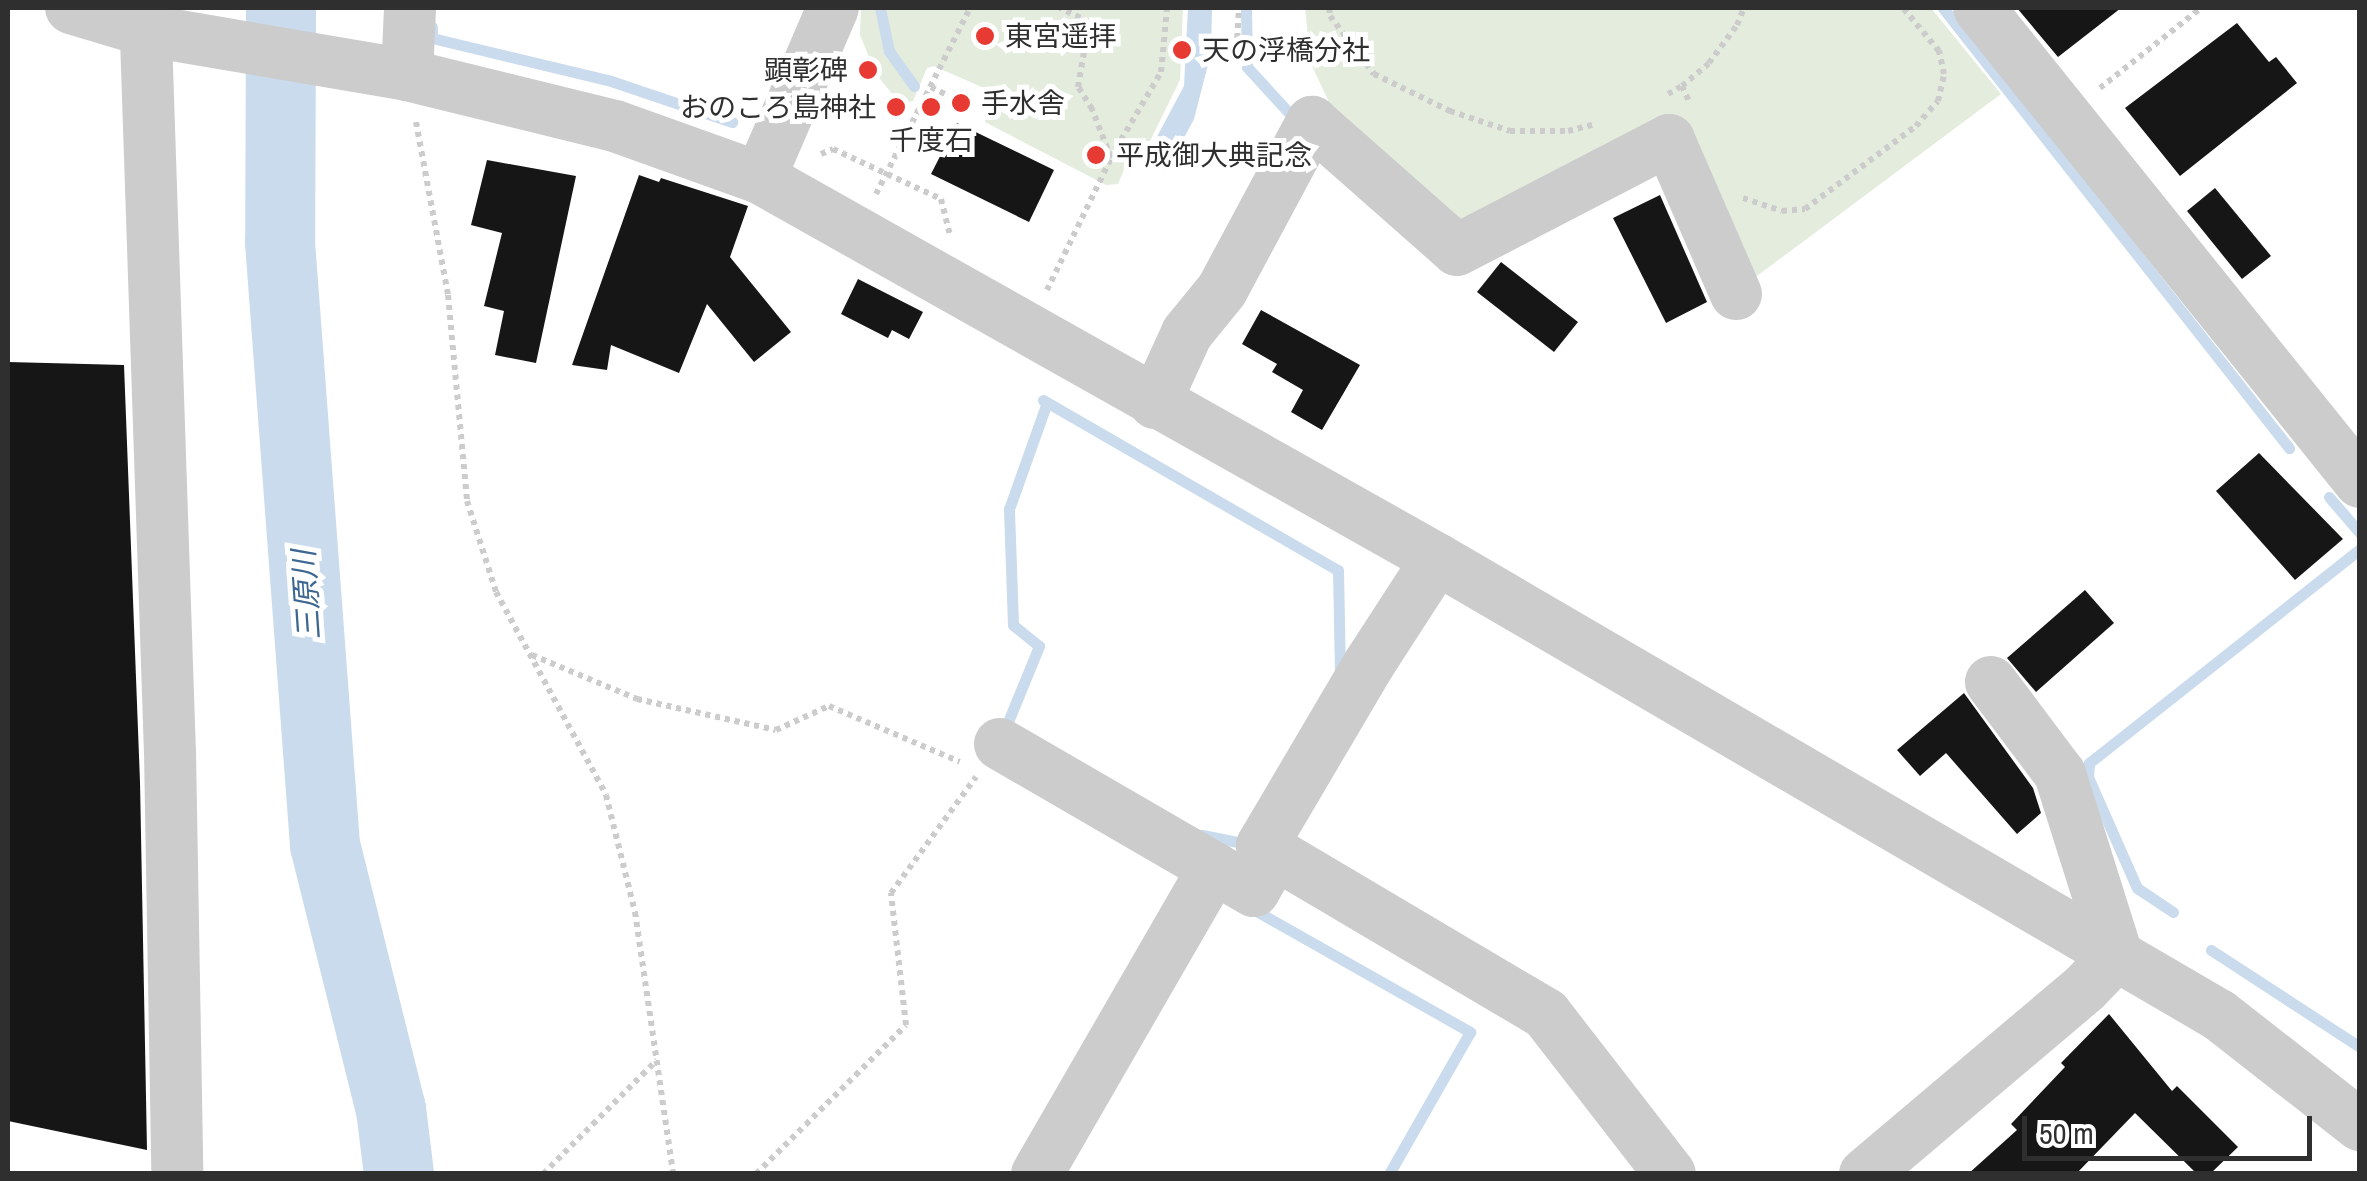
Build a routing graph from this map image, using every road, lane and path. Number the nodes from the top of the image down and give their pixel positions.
1 (71, 8) edge
2 (410, 8) edge
3 (833, 8) edge
4 (970, 8) edge
5 (1060, 8) edge
6 (1167, 8) edge
7 (1239, 8) edge
8 (1744, 8) edge
9 (1979, 8) edge
10 (2201, 8) edge
11 (144, 18) edge
12 (1236, 58) dead end
13 (394, 72) junction
14 (1682, 86) dead end
15 (930, 87) junction
16 (947, 95) dead end
17 (2066, 115) junction
18 (1111, 158) junction
19 (886, 174) junction
20 (760, 178) junction
21 (856, 234) junction
22 (951, 238) dead end
23 (1736, 294) dead end
24 (1024, 330) junction
25 (1155, 403) junction
26 (2360, 482) edge
27 (1437, 559) junction
28 (530, 654) junction
29 (1991, 682) dead end
30 (1000, 744) dead end
31 (1275, 854) junction
32 (1214, 868) junction
33 (2117, 956) junction
34 (657, 1060) junction
35 (2360, 1126) edge
36 (176, 1174) edge
37 (543, 1174) edge
38 (673, 1174) edge
39 (756, 1174) edge
40 (1037, 1174) edge
41 (1670, 1174) edge
42 (1864, 1174) edge

1 - 11 street
2 - 13 street
3 - 20 street
4 - 15 path
5 - 18 path
6 - 18 path
7 - 12 path
8 - 14 path
9 - 17 street
10 - 17 path
11 - 13 street
11 - 36 street
13 - 20 street
13 - 28 path
15 - 16 path
15 - 19 path
17 - 26 street
18 - 24 path
19 - 20 path
19 - 21 path
19 - 22 path
20 - 21 street
21 - 24 street
23 - 25 street
24 - 25 street
25 - 27 street
27 - 31 street
27 - 33 street
28 - 34 path
28 - 39 path
29 - 33 street
30 - 32 street
31 - 32 street
31 - 41 street
32 - 40 street
33 - 35 street
33 - 42 street
34 - 37 path
34 - 38 path

